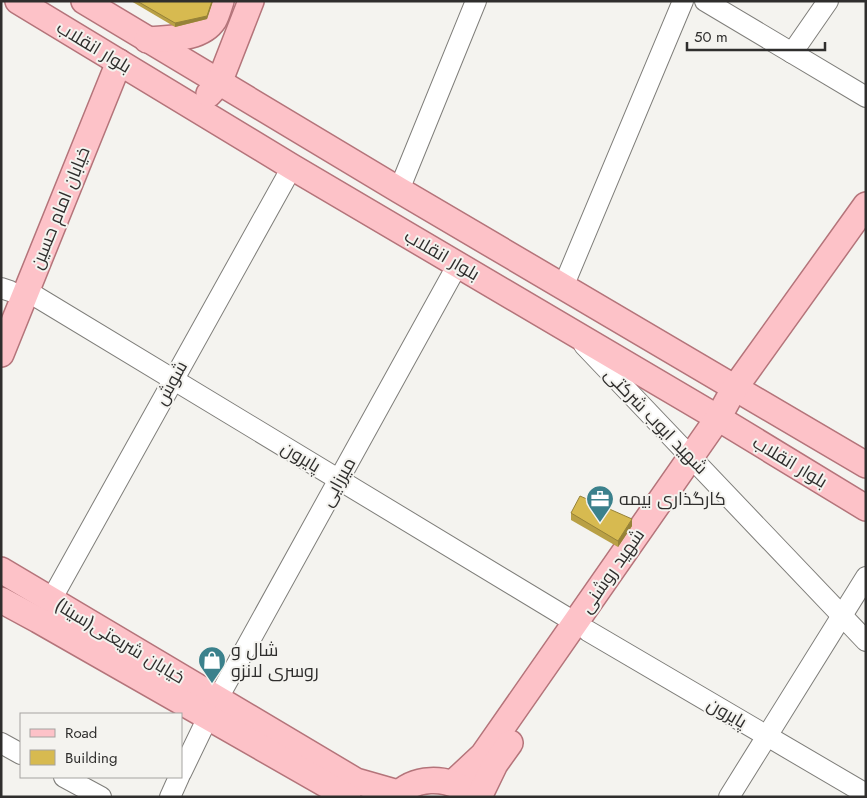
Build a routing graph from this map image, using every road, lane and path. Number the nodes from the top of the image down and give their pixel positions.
1 (18, 1) edge
2 (84, 1) edge
3 (221, 1) edge
4 (251, 1) edge
5 (476, 1) edge
6 (683, 1) edge
7 (705, 1) edge
8 (828, 1) edge
9 (147, 40) junction
10 (792, 53) junction
11 (112, 59) junction
12 (219, 83) junction
13 (866, 97) edge
14 (196, 110) junction
15 (292, 167) junction
16 (399, 190) junction
17 (866, 205) edge
18 (866, 233) edge
19 (458, 264) junction
20 (563, 287) junction
21 (10, 296) edge
22 (570, 331) junction
23 (1, 354) edge
24 (173, 380) junction
25 (742, 393) junction
26 (724, 422) junction
27 (696, 463) junction
28 (866, 465) edge
29 (339, 480) junction
30 (866, 508) edge
31 (1, 570) edge
32 (866, 577) edge
33 (1, 600) edge
34 (51, 600) junction
35 (841, 616) junction
36 (582, 627) junction
37 (866, 641) edge
38 (213, 708) junction
39 (767, 736) junction
40 (1, 743) edge
41 (20, 753) edge
42 (182, 771) edge
43 (66, 778) edge
44 (179, 778) edge
45 (464, 790) edge
46 (866, 794) edge
47 (396, 795) edge
48 (101, 797) edge
49 (170, 797) edge
50 (348, 797) edge
51 (479, 797) edge
52 (729, 797) edge

1 - 11 main road, بلوار انقلاب
2 - 9 main road, بلوار انقلاب
3 - 9 main road
4 - 12 main road
5 - 16 street
6 - 20 street
7 - 10 street
8 - 10 street
9 - 12 main road, بلوار انقلاب
10 - 13 street
11 - 14 main road, بلوار انقلاب
11 - 21 main road, خیابان امام حسین
12 - 14 main road
12 - 16 main road, بلوار انقلاب
14 - 15 main road, بلوار انقلاب
15 - 19 main road, بلوار انقلاب
15 - 24 street, شوش
16 - 20 main road, بلوار انقلاب
17 - 25 main road, شهید روشنی
18 - 25 main road, شهید روشنی
19 - 22 main road, بلوار انقلاب
19 - 29 street, میرزایی
20 - 25 main road, بلوار انقلاب
21 - 23 main road, خیابان امام حسین
21 - 24 street, پایرون
22 - 26 main road, بلوار انقلاب
22 - 27 street, شهید ایوب شرکتی
24 - 29 street, پایرون
24 - 34 street, شوش
25 - 26 main road, شهید روشنی
25 - 28 main road, بلوار انقلاب
26 - 27 main road, شهید روشنی
26 - 30 main road, بلوار انقلاب
27 - 35 street, شهید ایوب شرکتی
27 - 36 main road, شهید روشنی
29 - 36 street, پایرون
29 - 38 street, میرزایی
31 - 34 main road, خیابان شریعتی(سینا)
32 - 35 street
33 - 38 main road, خیابان شریعتی(سینا)
34 - 38 main road, خیابان شریعتی(سینا)
35 - 37 street, شهید ایوب شرکتی
35 - 39 street
36 - 39 street, پایرون
36 - 45 main road, شهید روشنی
36 - 51 main road, شهید روشنی
38 - 42 street, میرزایی
38 - 47 main road, خیابان شریعتی(سینا)
38 - 50 main road, خیابان شریعتی(سینا)
39 - 46 street, پایرون
39 - 52 street
40 - 41 street
43 - 48 street
44 - 49 street
45 - 47 main road

